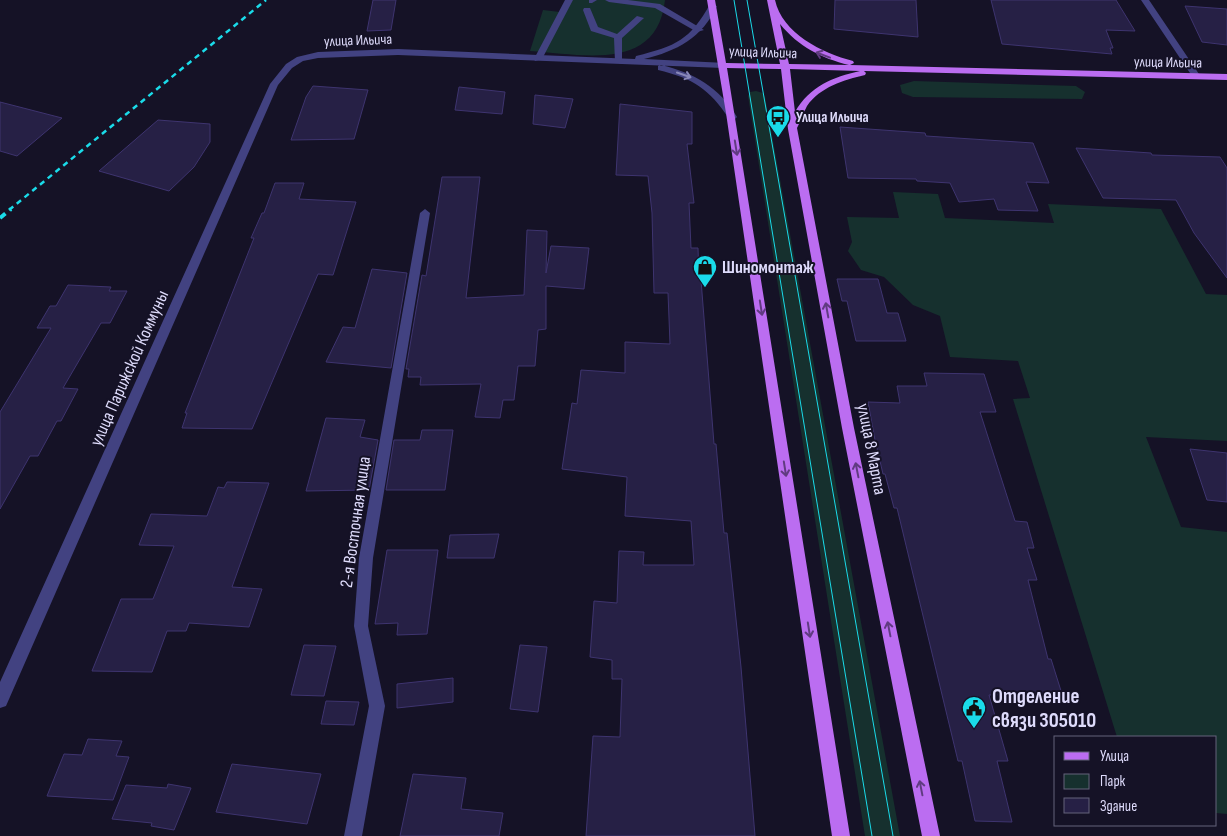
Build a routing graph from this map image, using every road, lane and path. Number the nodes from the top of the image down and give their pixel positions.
1 (569, 0) edge
2 (610, 0) edge
3 (771, 0) edge
4 (1145, 0) edge
5 (712, 3) edge
6 (587, 10) dead end
7 (776, 14) junction
8 (640, 18) dead end
9 (700, 30) junction
10 (618, 37) junction
11 (300, 59) joint
12 (538, 59) junction
13 (619, 62) junction
14 (723, 65) junction
15 (785, 67) junction
16 (887, 70) junction
17 (1197, 77) junction
18 (1227, 77) edge
19 (732, 117) junction
20 (793, 129) junction
21 (425, 213) dead end
22 (0, 700) edge
23 (353, 836) edge
24 (840, 836) edge
25 (931, 836) edge

1 - 12 street
2 - 9 street
3 - 7 main road
4 - 17 street
5 - 9 street
5 - 14 main road
6 - 10 street
7 - 15 main road, улица 8 Марта
16 -> 7 main road
8 - 10 street
9 - 13 street
10 - 13 street
11 - 12 street, улица Ильича
11 - 22 street, улица Парижской Коммуны
12 - 13 street, улица Ильича
13 - 14 street, улица Ильича
13 -> 19 street
14 - 15 main road, улица Ильича
14 - 19 main road
15 - 16 main road, улица Ильича
15 - 20 main road, улица 8 Марта
16 - 17 main road, улица Ильича
16 - 20 main road
17 - 18 main road, улица Ильича
19 -> 24 main road
25 -> 20 main road, улица 8 Марта
21 - 23 street, 2-я Восточная улица

